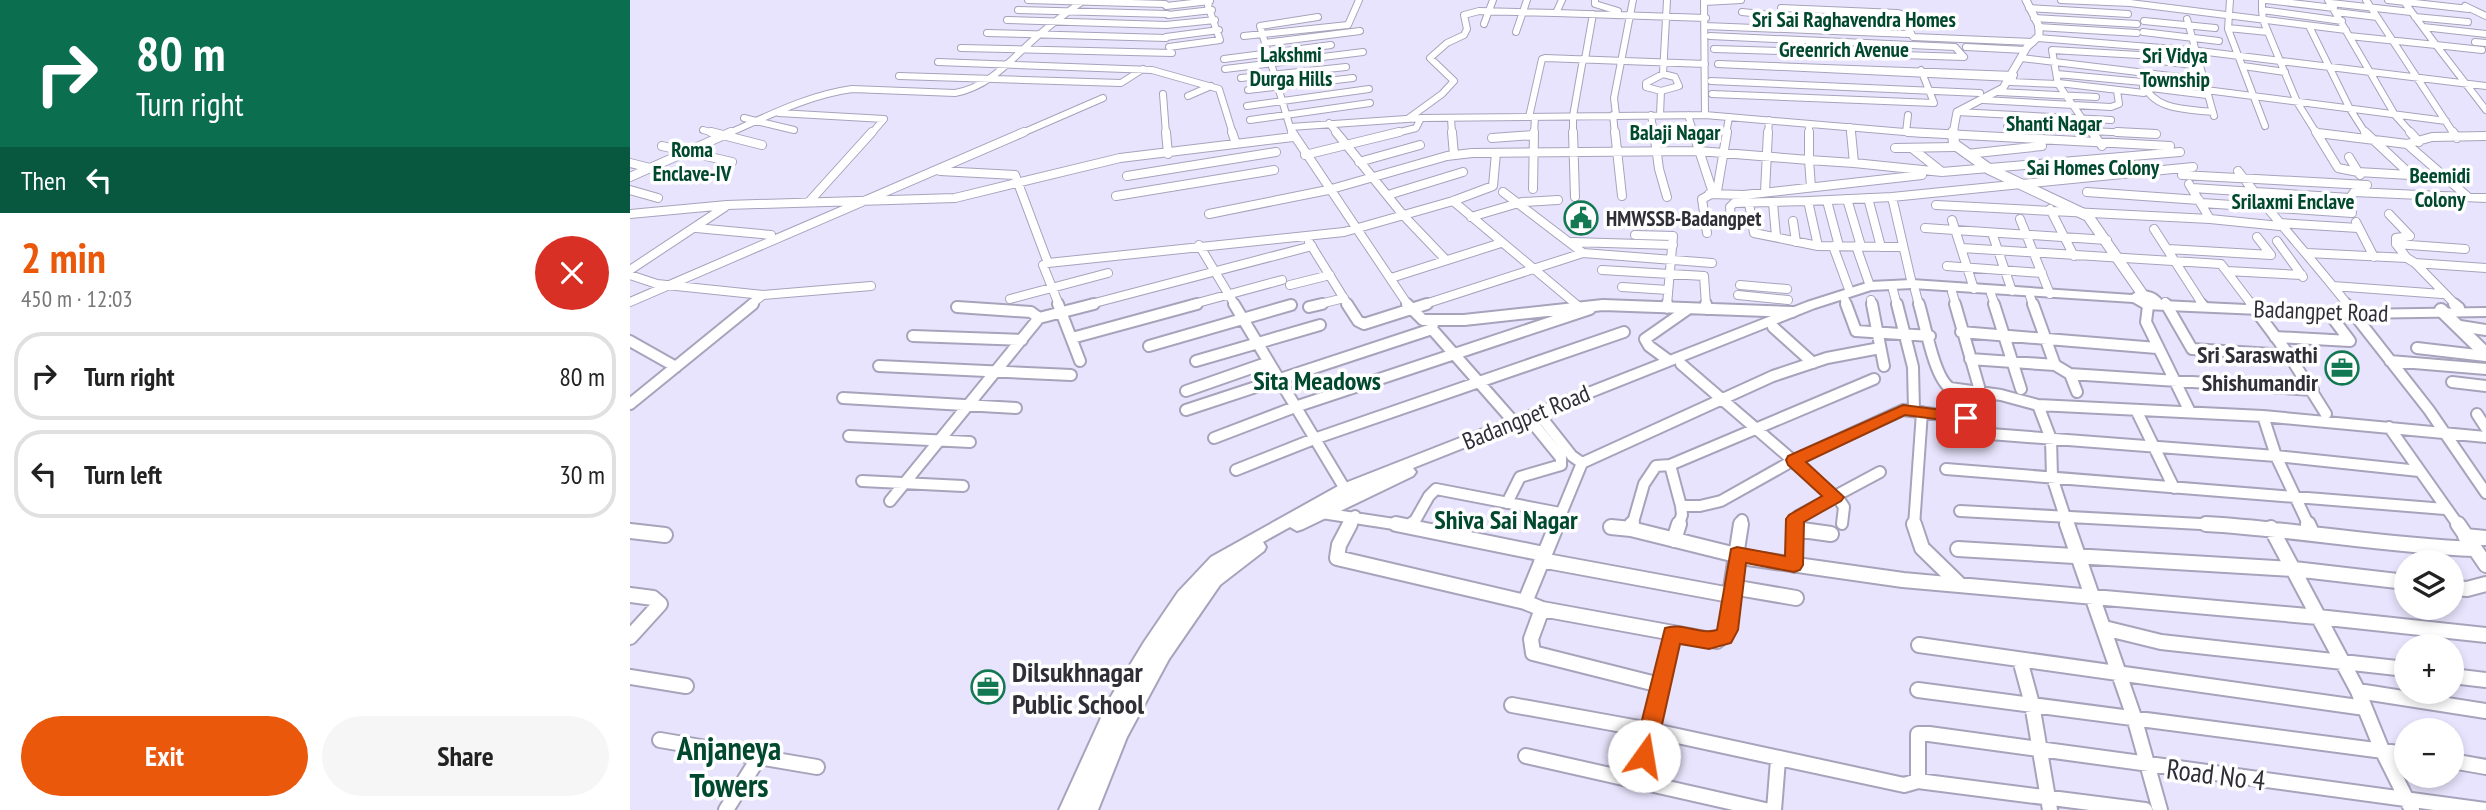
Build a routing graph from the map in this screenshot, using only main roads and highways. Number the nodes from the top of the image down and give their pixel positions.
1 (1913, 287) junction
2 (1848, 296) junction
3 (2152, 302) junction
4 (2486, 305) edge
5 (2254, 308) junction
6 (2449, 311) junction
7 (2352, 312) junction
8 (2486, 312) edge
9 (1674, 362) junction
10 (1447, 452) junction
11 (1069, 810) edge
12 (1088, 810) edge

1 - 2 main road, Badangpet Road
1 - 2 main road, Badangpet Road
1 - 3 main road, Badangpet Road
1 - 3 main road, Badangpet Road
2 - 9 main road, Badangpet Road
2 - 9 main road, Badangpet Road
3 - 5 main road, Badangpet Road
4 - 6 main road, Badangpet Road
5 - 7 main road, Badangpet Road
5 - 7 main road, Badangpet Road
6 - 7 main road, Badangpet Road
6 - 8 main road, Badangpet Road
9 - 10 main road, Badangpet Road
9 - 10 main road, Badangpet Road
10 - 11 main road, Badangpet Road
10 - 12 main road, Badangpet Road

